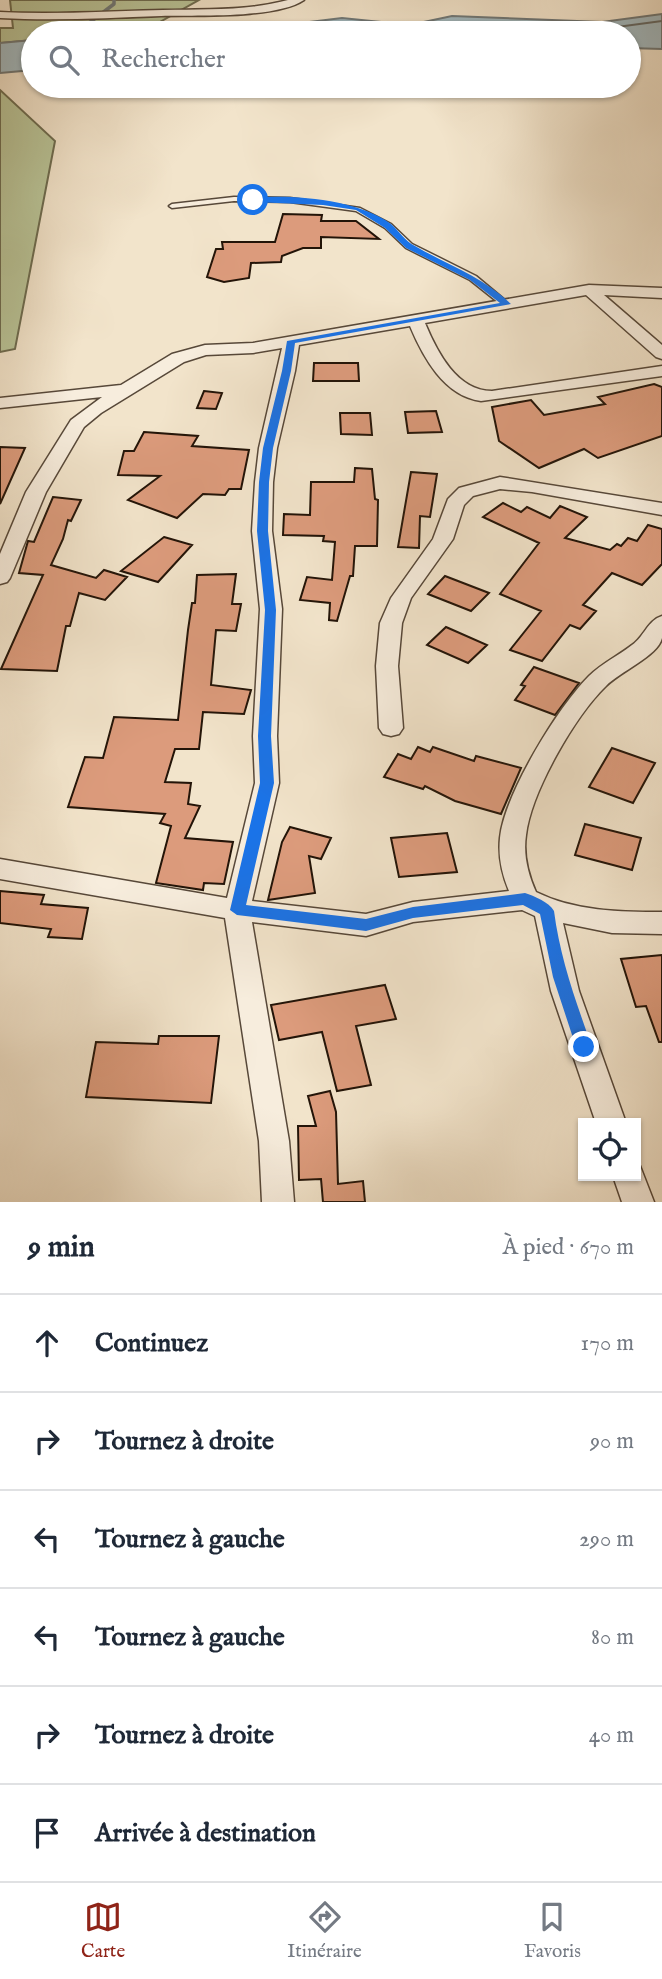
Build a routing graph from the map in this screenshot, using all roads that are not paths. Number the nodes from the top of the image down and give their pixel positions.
1 (299, 0) edge
2 (0, 15) edge
3 (173, 206) dead end
4 (589, 290) junction
5 (662, 293) edge
6 (507, 304) junction
7 (416, 321) junction
8 (291, 341) junction
9 (662, 354) edge
10 (662, 371) edge
11 (128, 389) junction
12 (0, 403) edge
13 (662, 509) edge
14 (0, 578) edge
15 (662, 623) edge
16 (391, 728) dead end
17 (0, 869) edge
18 (536, 905) junction
19 (237, 910) junction
20 (662, 923) edge
21 (609, 1118) edge
22 (631, 1181) edge
23 (278, 1202) edge
24 (638, 1202) edge

1 - 2 street
3 - 6 lane
4 - 5 street
4 - 6 street
4 - 9 street
6 - 7 street
7 - 8 street
7 - 10 street
8 - 11 street
8 - 19 street
11 - 12 street
11 - 14 street
13 - 16 street
15 - 18 street
17 - 19 street
18 - 19 street
18 - 20 street
18 - 21 street
19 - 23 street
22 - 24 street

